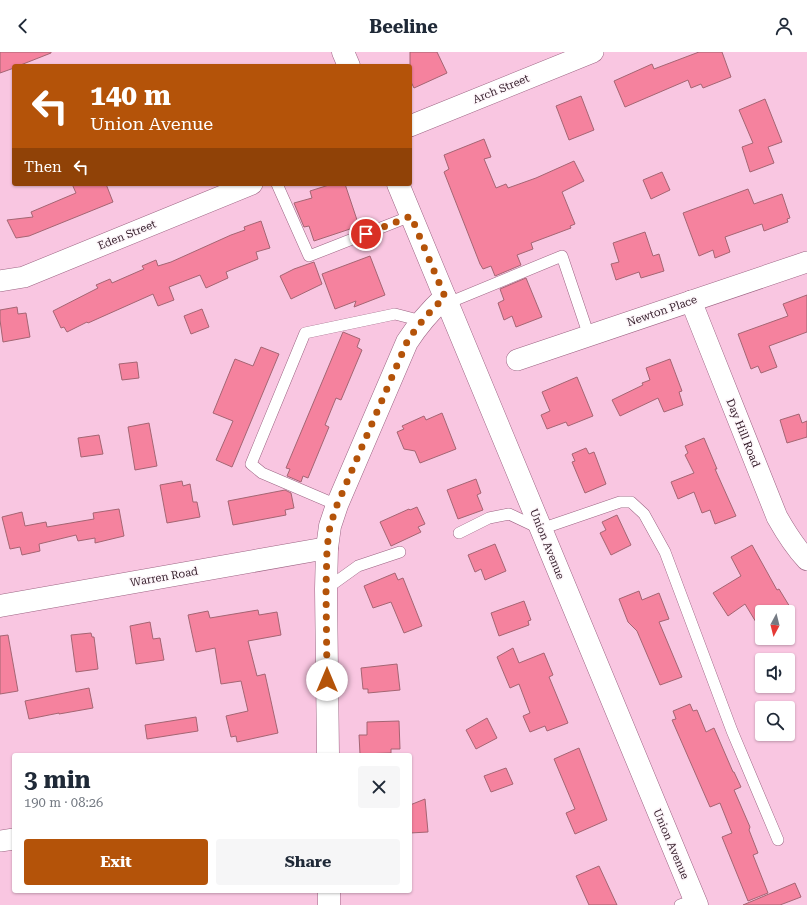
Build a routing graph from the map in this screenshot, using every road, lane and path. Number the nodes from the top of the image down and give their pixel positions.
1 (343, 52) edge
2 (593, 52) edge
3 (348, 64) edge
4 (412, 125) edge
5 (247, 186) edge
6 (278, 186) edge
7 (399, 186) edge
8 (411, 216) junction
9 (807, 262) edge
10 (0, 281) edge
11 (447, 300) junction
12 (691, 301) junction
13 (422, 321) junction
14 (588, 336) junction
15 (517, 360) dead end
16 (337, 505) junction
17 (541, 529) junction
18 (459, 532) dead end
19 (327, 548) junction
20 (400, 552) dead end
21 (807, 560) edge
22 (326, 589) junction
23 (0, 606) edge
24 (328, 753) edge
25 (12, 839) edge
26 (778, 840) dead end
27 (0, 841) edge
28 (329, 893) edge
29 (690, 903) edge
30 (330, 905) edge

1 - 3 street
2 - 4 street, Arch Street
5 - 10 street, Eden Street
6 - 8 lane
7 - 8 street, Union Avenue
8 - 11 street, Union Avenue
9 - 12 street, Newton Place
11 - 13 street
11 - 14 lane
11 - 17 street, Union Avenue
12 - 14 street, Newton Place
12 - 21 street, Day Hill Road
13 - 16 street
13 - 16 lane
14 - 15 street, Newton Place
16 - 19 street
17 - 18 lane
17 - 26 lane
17 - 29 street, Union Avenue
19 - 22 street
19 - 23 street, Warren Road
20 - 22 lane
22 - 24 street
25 - 27 street
28 - 30 street

